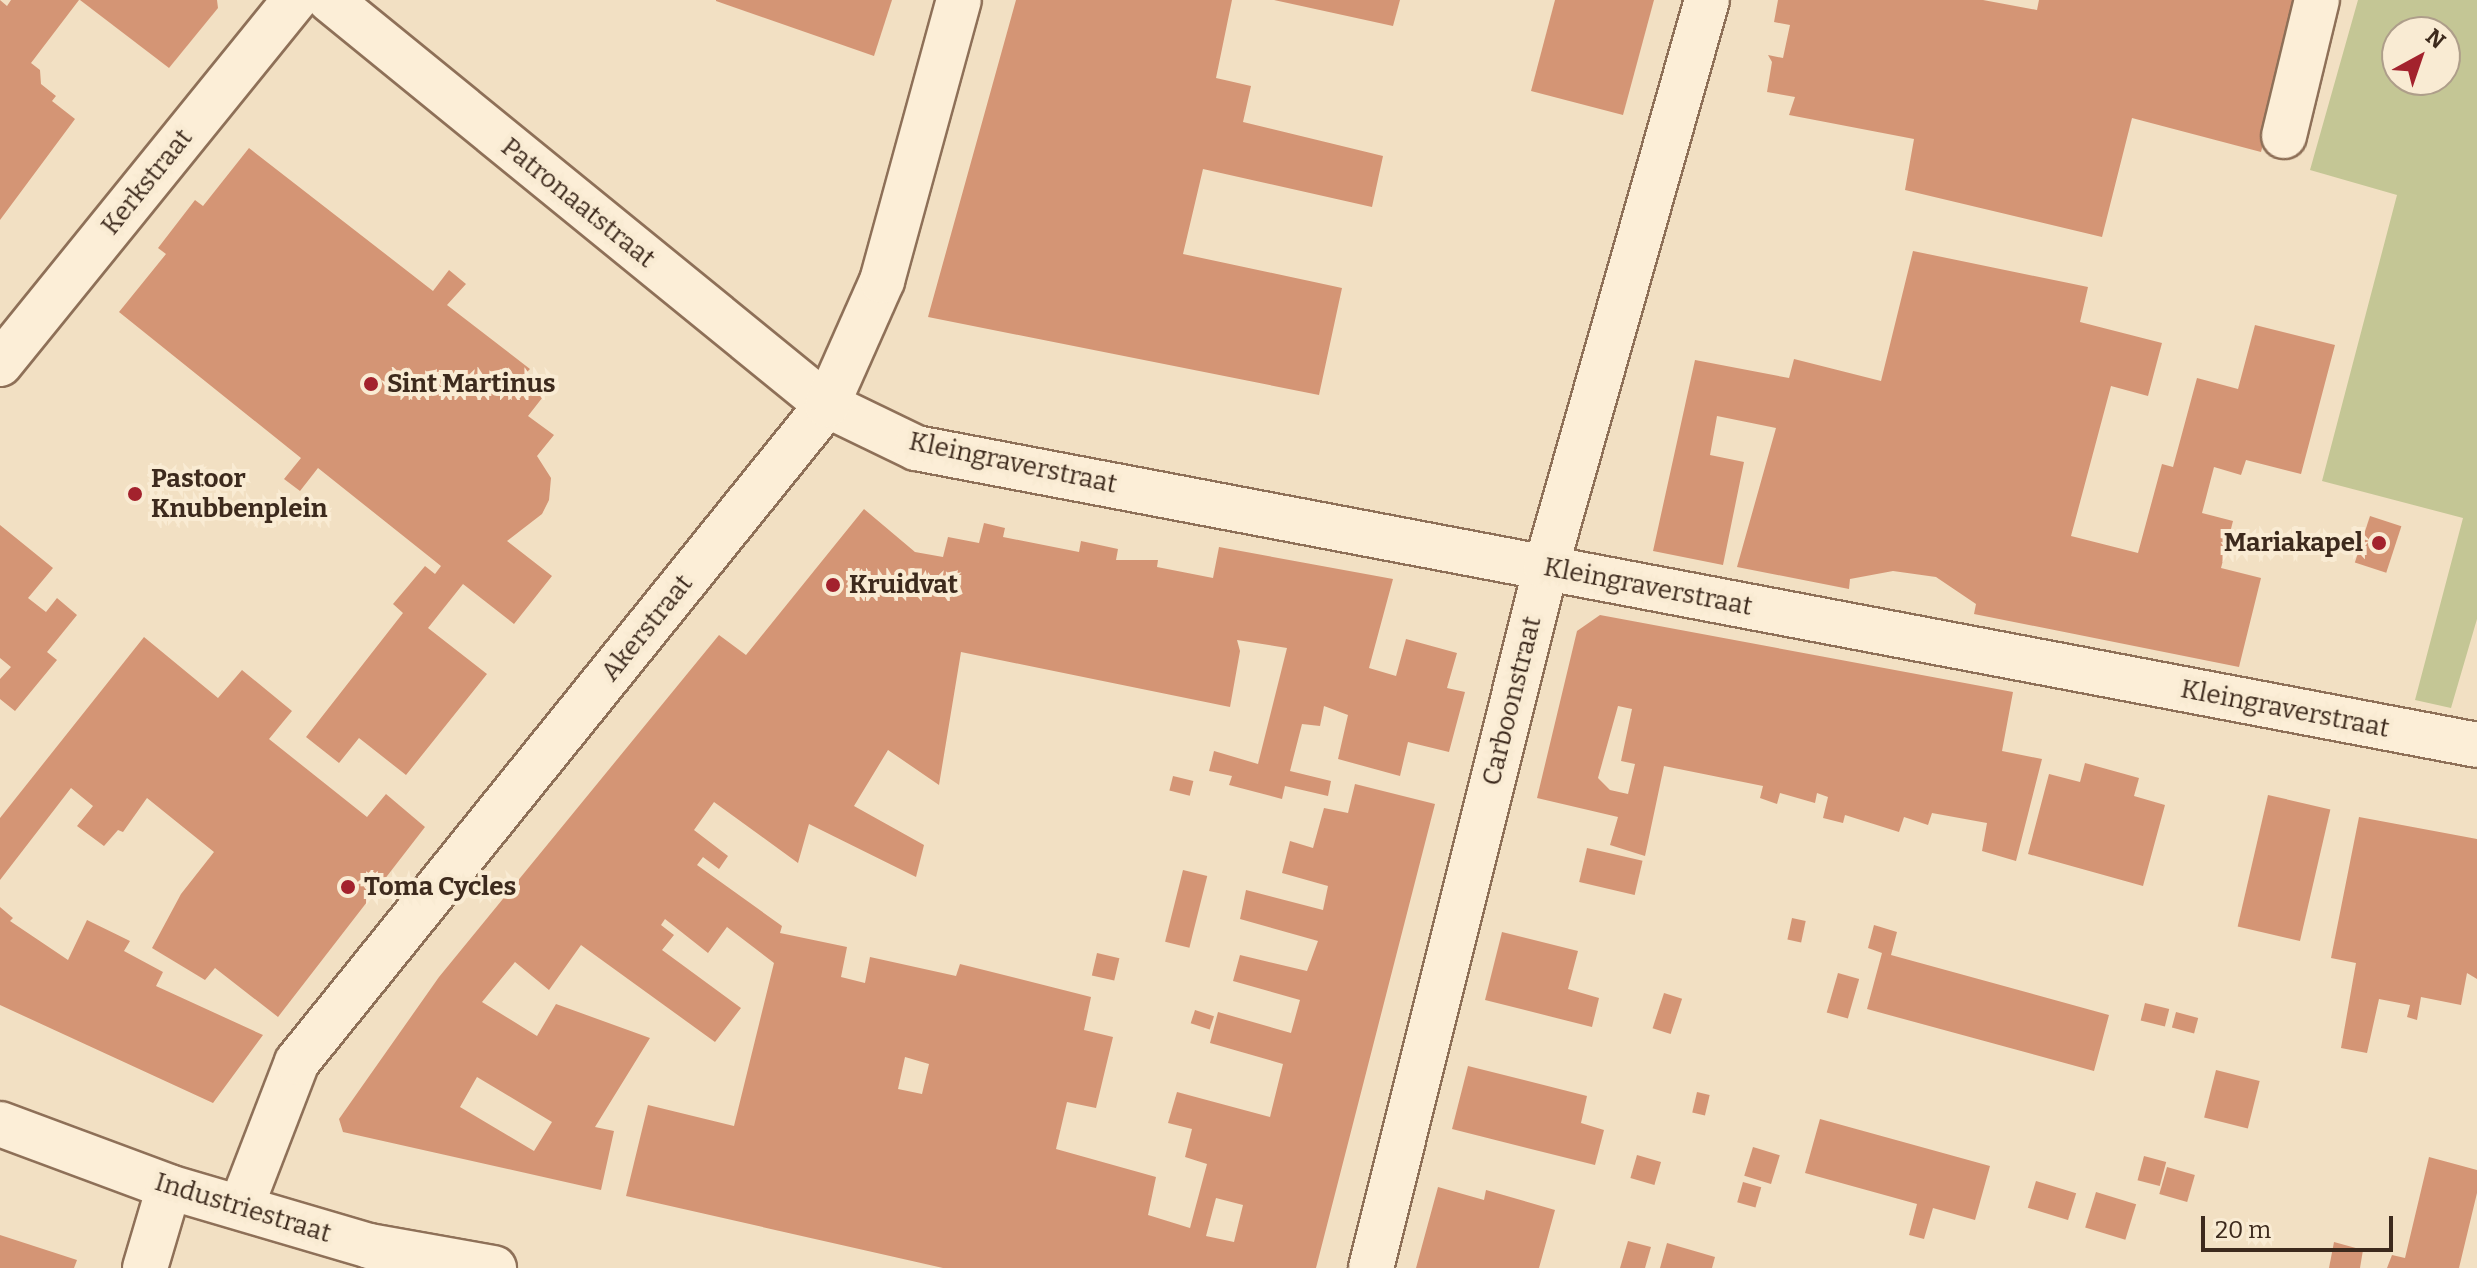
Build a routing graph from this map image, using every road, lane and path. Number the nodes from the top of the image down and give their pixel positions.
1 (295, 0) edge
2 (330, 0) edge
3 (959, 0) edge
4 (1707, 0) edge
5 (2317, 0) edge
6 (2284, 136) dead end
7 (0, 364) edge
8 (827, 405) junction
9 (1546, 567) junction
10 (2477, 745) edge
11 (0, 1124) edge
12 (169, 1187) junction
13 (241, 1207) junction
14 (145, 1268) edge
15 (494, 1268) edge
16 (1371, 1268) edge

1 - 7 street, Kerkstraat
2 - 8 street, Patronaatstraat
3 - 8 street, Akerstraat
4 - 9 street, Carboonstraat
5 - 6 street
8 - 9 street, Kleingraverstraat
8 - 13 street, Akerstraat
9 - 10 street, Kleingraverstraat
9 - 16 street, Carboonstraat
11 - 12 street, Industriestraat
12 - 13 street, Industriestraat
12 - 14 street
13 - 15 street, Industriestraat

